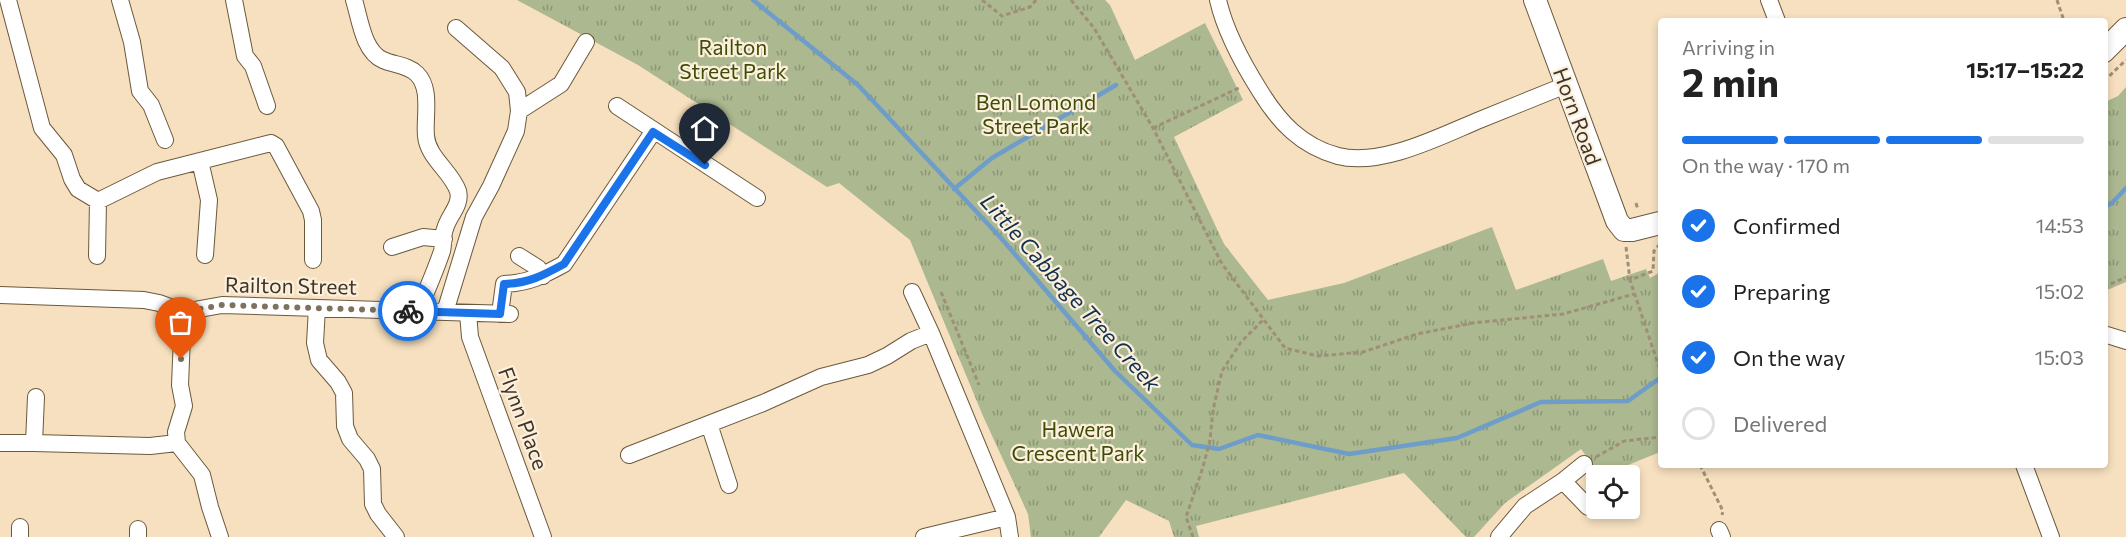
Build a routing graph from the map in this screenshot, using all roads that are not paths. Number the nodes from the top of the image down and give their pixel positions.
1 (120, 0) edge
2 (234, 0) edge
3 (354, 0) edge
4 (1218, 0) edge
5 (1535, 0) edge
6 (1769, 0) edge
7 (6, 10) edge
8 (1776, 18) edge
9 (456, 28) dead end
10 (2126, 29) edge
11 (586, 42) dead end
12 (2108, 47) edge
13 (1566, 85) junction
14 (267, 106) dead end
15 (616, 106) dead end
16 (519, 111) junction
17 (653, 132) junction
18 (165, 140) dead end
19 (200, 161) junction
20 (756, 198) dead end
21 (98, 201) junction
22 (1658, 223) edge
23 (444, 239) junction
24 (392, 248) dead end
25 (205, 255) dead end
26 (97, 256) dead end
27 (519, 256) dead end
28 (313, 260) dead end
29 (543, 276) junction
30 (912, 292) dead end
31 (0, 295) edge
32 (317, 308) junction
33 (418, 311) junction
34 (183, 312) junction
35 (445, 312) junction
36 (468, 313) junction
37 (931, 333) junction
38 (2108, 335) edge
39 (2126, 340) edge
40 (36, 397) dead end
41 (709, 424) junction
42 (34, 442) junction
43 (177, 442) junction
44 (0, 443) edge
45 (629, 455) dead end
46 (1584, 464) road end
47 (2025, 468) edge
48 (1563, 481) junction
49 (729, 484) dead end
50 (1586, 505) edge
51 (1006, 517) junction
52 (220, 537) edge
53 (396, 537) edge
54 (543, 537) edge
55 (924, 537) edge
56 (1010, 537) edge
57 (1499, 537) edge
58 (2050, 537) edge

1 - 18 street
2 - 14 street
3 - 23 street
4 - 13 street
5 - 13 street, Horn Road
6 - 8 street
7 - 21 street
9 - 16 street
10 - 12 street
11 - 16 street
13 - 22 street, Horn Road
15 - 17 street
16 - 35 street
17 - 20 street
17 - 29 street
19 - 21 street
19 - 25 street
19 - 28 street
21 - 26 street
23 - 24 street
23 - 33 street
27 - 29 street
29 - 36 street, Railton Street
30 - 37 street
31 - 34 street, Railton Street
32 - 33 street, Railton Street
32 - 34 street, Railton Street
32 - 53 street
33 - 35 street, Railton Street
34 - 43 street
35 - 36 street, Railton Street
36 - 54 street, Flynn Place
37 - 41 street
37 - 51 street
38 - 39 street
40 - 42 street
41 - 45 street
41 - 49 street
42 - 43 street
42 - 44 street
43 - 52 street
46 - 48 street
47 - 58 street
48 - 50 street
48 - 57 street
51 - 55 street
51 - 56 street

